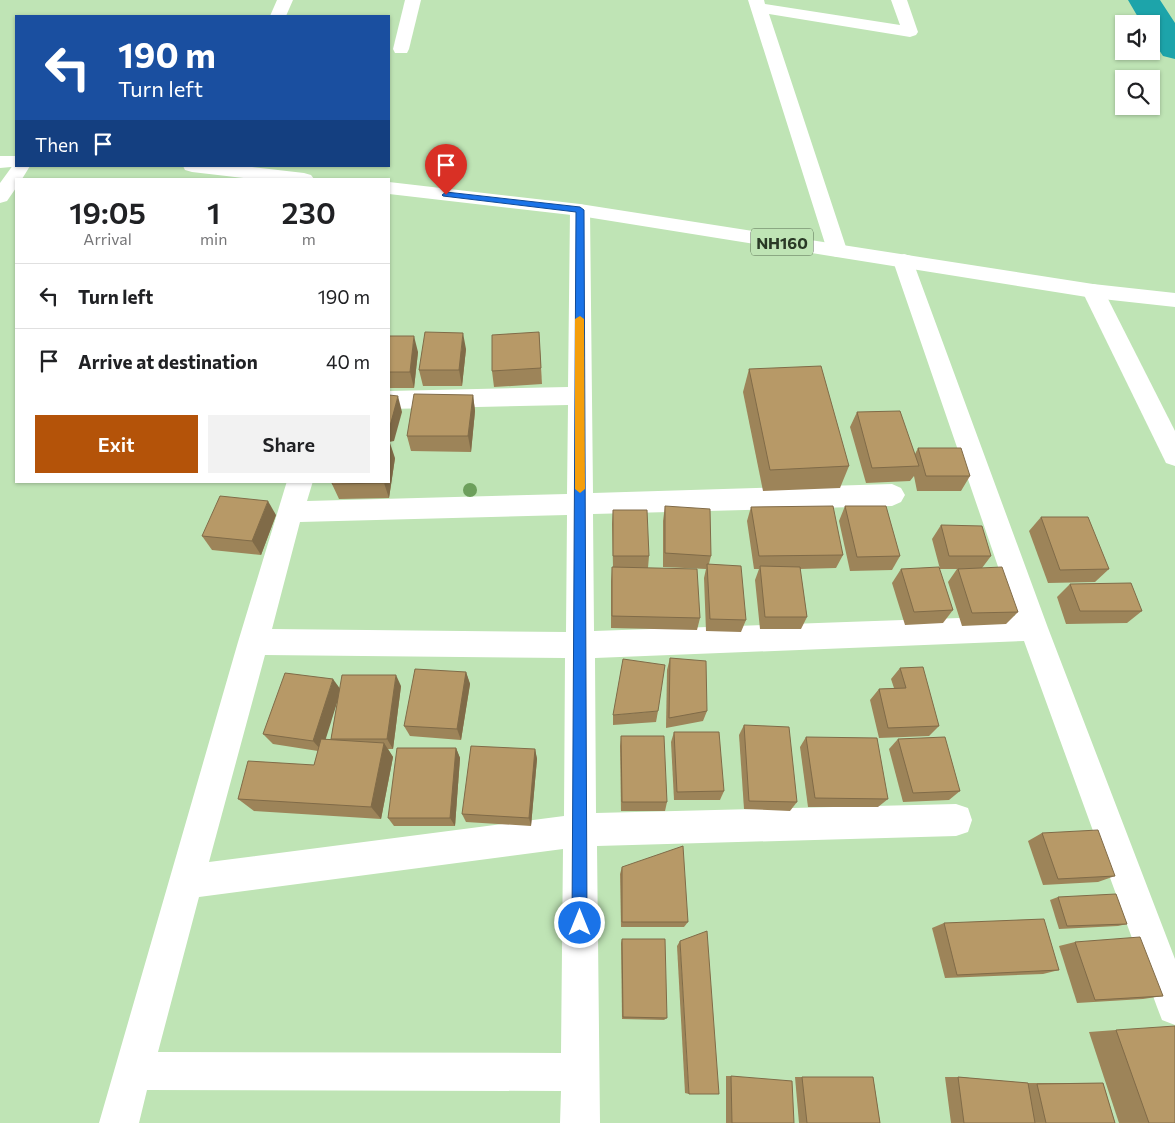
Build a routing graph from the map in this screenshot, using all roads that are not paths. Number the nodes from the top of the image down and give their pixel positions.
1 (285, 0) edge
2 (413, 0) edge
3 (900, 0) edge
4 (757, 4) edge
5 (278, 15) edge
6 (401, 49) dead end
7 (0, 162) edge
8 (15, 162) edge
9 (21, 167) edge
10 (201, 167) edge
11 (296, 178) edge
12 (390, 188) edge
13 (0, 197) edge
14 (580, 210) junction
15 (837, 250) junction
16 (904, 261) junction
17 (1092, 291) junction
18 (1175, 300) edge
19 (580, 396) junction
20 (390, 400) edge
21 (1175, 456) edge
22 (299, 483) edge
23 (892, 494) dead end
24 (580, 503) junction
25 (290, 512) junction
26 (1034, 628) junction
27 (253, 642) junction
28 (580, 645) junction
29 (956, 820) dead end
30 (580, 830) junction
31 (187, 882) junction
32 (1175, 1007) edge
33 (134, 1071) junction
34 (579, 1072) junction
35 (119, 1123) edge
36 (580, 1123) edge

1 - 5 main road
2 - 6 main road
3 - 4 main road
4 - 15 main road
7 - 8 main road
9 - 13 main road
10 - 11 main road
12 - 14 main road, NH160
14 - 15 main road, NH160
14 - 19 main road
15 - 16 main road, NH160
16 - 17 main road, NH160
16 - 26 main road
17 - 18 main road, NH160
17 - 21 main road
19 - 20 main road
19 - 24 main road
22 - 25 main road
23 - 24 main road
24 - 25 main road
24 - 28 main road
25 - 27 main road
26 - 28 main road
26 - 32 main road
27 - 28 main road
27 - 31 main road
28 - 30 main road
29 - 30 main road
30 - 31 main road
30 - 34 main road
31 - 33 main road
33 - 34 main road
33 - 35 main road
34 - 36 main road

